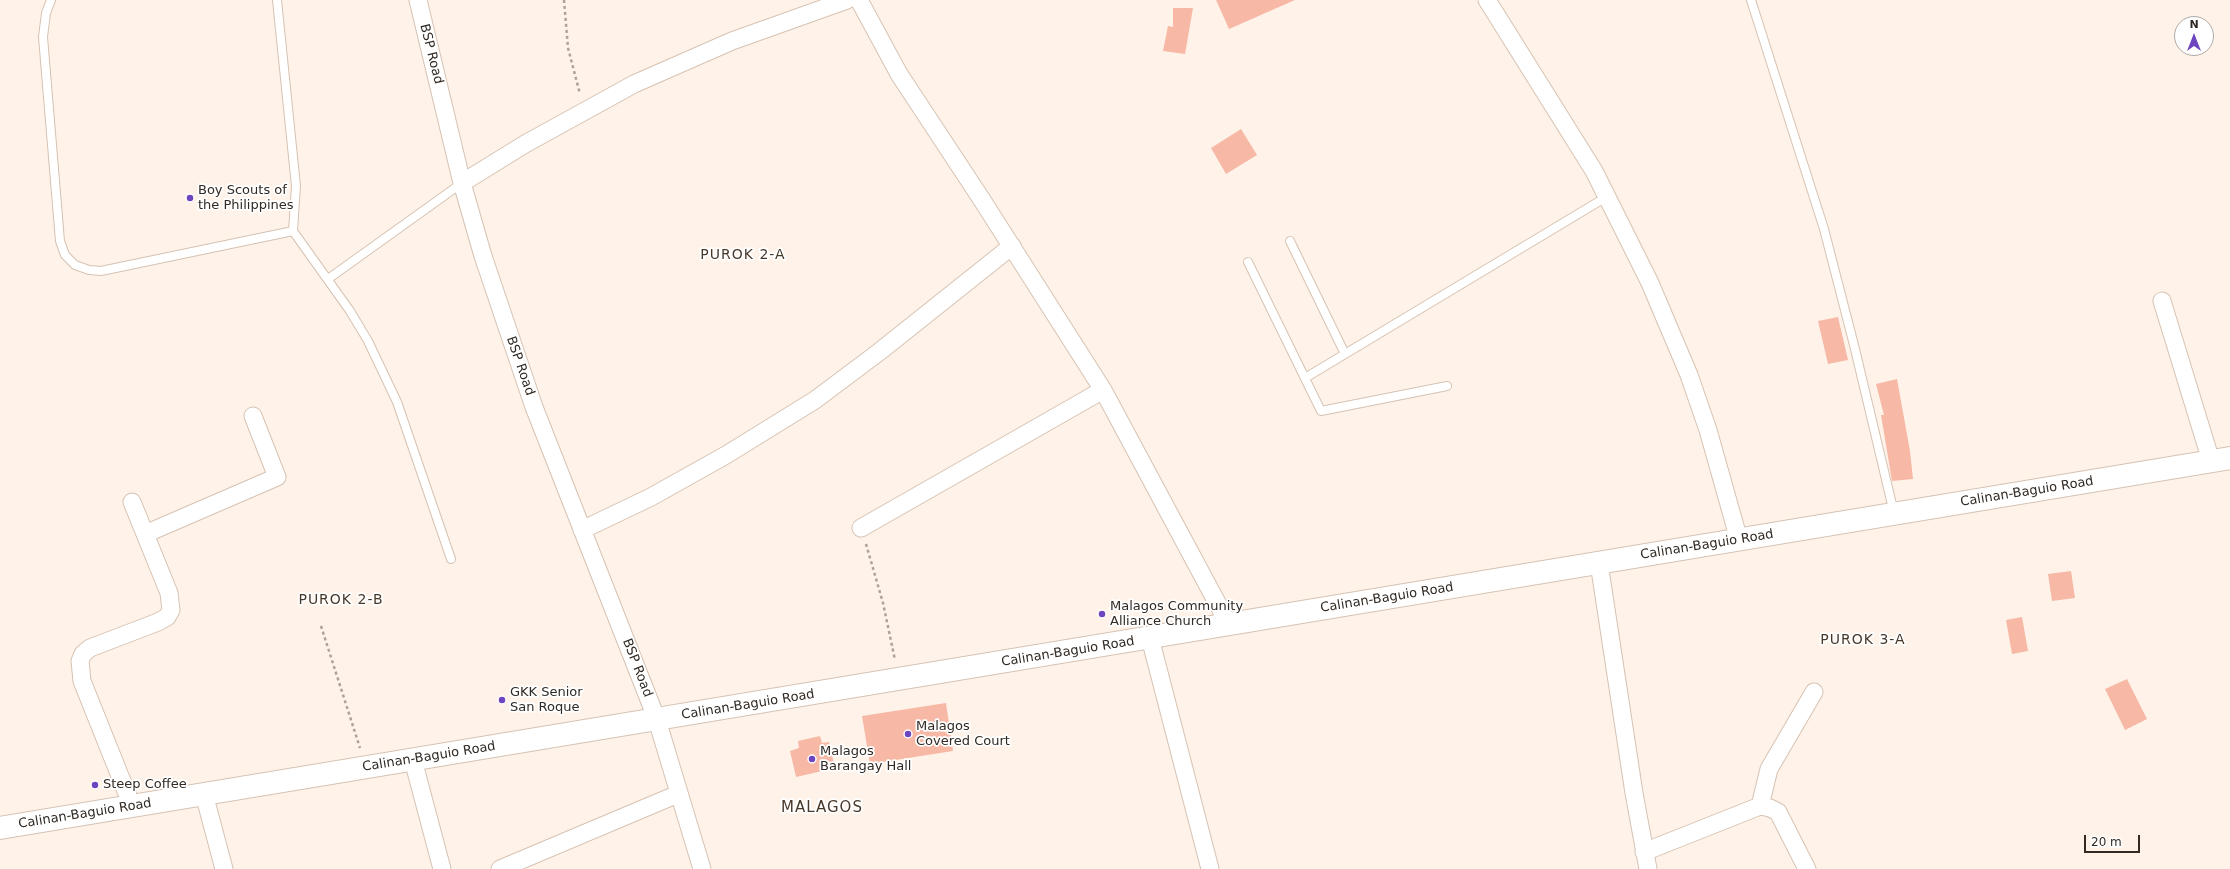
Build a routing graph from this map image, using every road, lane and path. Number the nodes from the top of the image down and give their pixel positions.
1 (51, 0) edge
2 (277, 0) edge
3 (418, 0) edge
4 (564, 0) edge
5 (847, 0) edge
6 (859, 0) edge
7 (1487, 0) edge
8 (1751, 0) edge
9 (584, 110) junction
10 (462, 183) junction
11 (1608, 196) junction
12 (293, 231) junction
13 (1290, 241) dead end
14 (1012, 246) junction
15 (1248, 262) dead end
16 (328, 279) junction
17 (2162, 301) dead end
18 (1345, 354) junction
19 (1305, 378) junction
20 (1447, 386) dead end
21 (1103, 390) junction
22 (253, 416) dead end
23 (2220, 460) edge
24 (132, 502) dead end
25 (1894, 514) junction
26 (861, 528) joint
27 (582, 530) junction
28 (145, 534) junction
29 (1739, 540) junction
30 (451, 559) dead end
31 (1599, 563) junction
32 (1229, 625) junction
33 (321, 626) dead end
34 (1150, 638) junction
35 (898, 680) junction
36 (1814, 692) dead end
37 (657, 720) junction
38 (413, 760) junction
39 (366, 768) junction
40 (204, 794) junction
41 (678, 794) junction
42 (132, 806) junction
43 (1760, 806) junction
44 (0, 828) edge
45 (1644, 852) junction
46 (224, 869) edge
47 (442, 869) edge
48 (500, 869) edge
49 (702, 869) edge
50 (1210, 869) edge
51 (1648, 869) edge
52 (1807, 869) edge

1 - 12 lane
2 - 12 lane
3 - 10 street, BSP Road
4 - 9 path
5 - 9 street
6 - 14 street
7 - 11 street
8 - 25 lane
9 - 10 street
10 - 16 lane
10 - 27 street, BSP Road
11 - 18 lane
11 - 29 street
12 - 16 lane
13 - 18 lane
14 - 21 street
14 - 27 street
15 - 19 lane
16 - 30 lane
17 - 23 street
18 - 19 lane
19 - 20 lane
21 - 26 street
21 - 32 street
22 - 28 street
23 - 25 main road, Calinan-Baguio Road
24 - 28 street
25 - 29 main road, Calinan-Baguio Road
26 - 35 path
27 - 37 street, BSP Road
28 - 42 street
29 - 31 main road, Calinan-Baguio Road
31 - 32 main road, Calinan-Baguio Road
31 - 45 street
32 - 34 main road, Calinan-Baguio Road
33 - 39 path
34 - 35 main road, Calinan-Baguio Road
34 - 50 street
35 - 37 main road, Calinan-Baguio Road
36 - 43 street
37 - 38 main road, Calinan-Baguio Road
37 - 41 street, BSP Road
38 - 39 main road, Calinan-Baguio Road
38 - 47 street
39 - 40 main road, Calinan-Baguio Road
40 - 42 main road, Calinan-Baguio Road
40 - 46 street
41 - 48 street
41 - 49 street, BSP Road
42 - 44 main road, Calinan-Baguio Road
43 - 45 street
43 - 52 street
45 - 51 street

